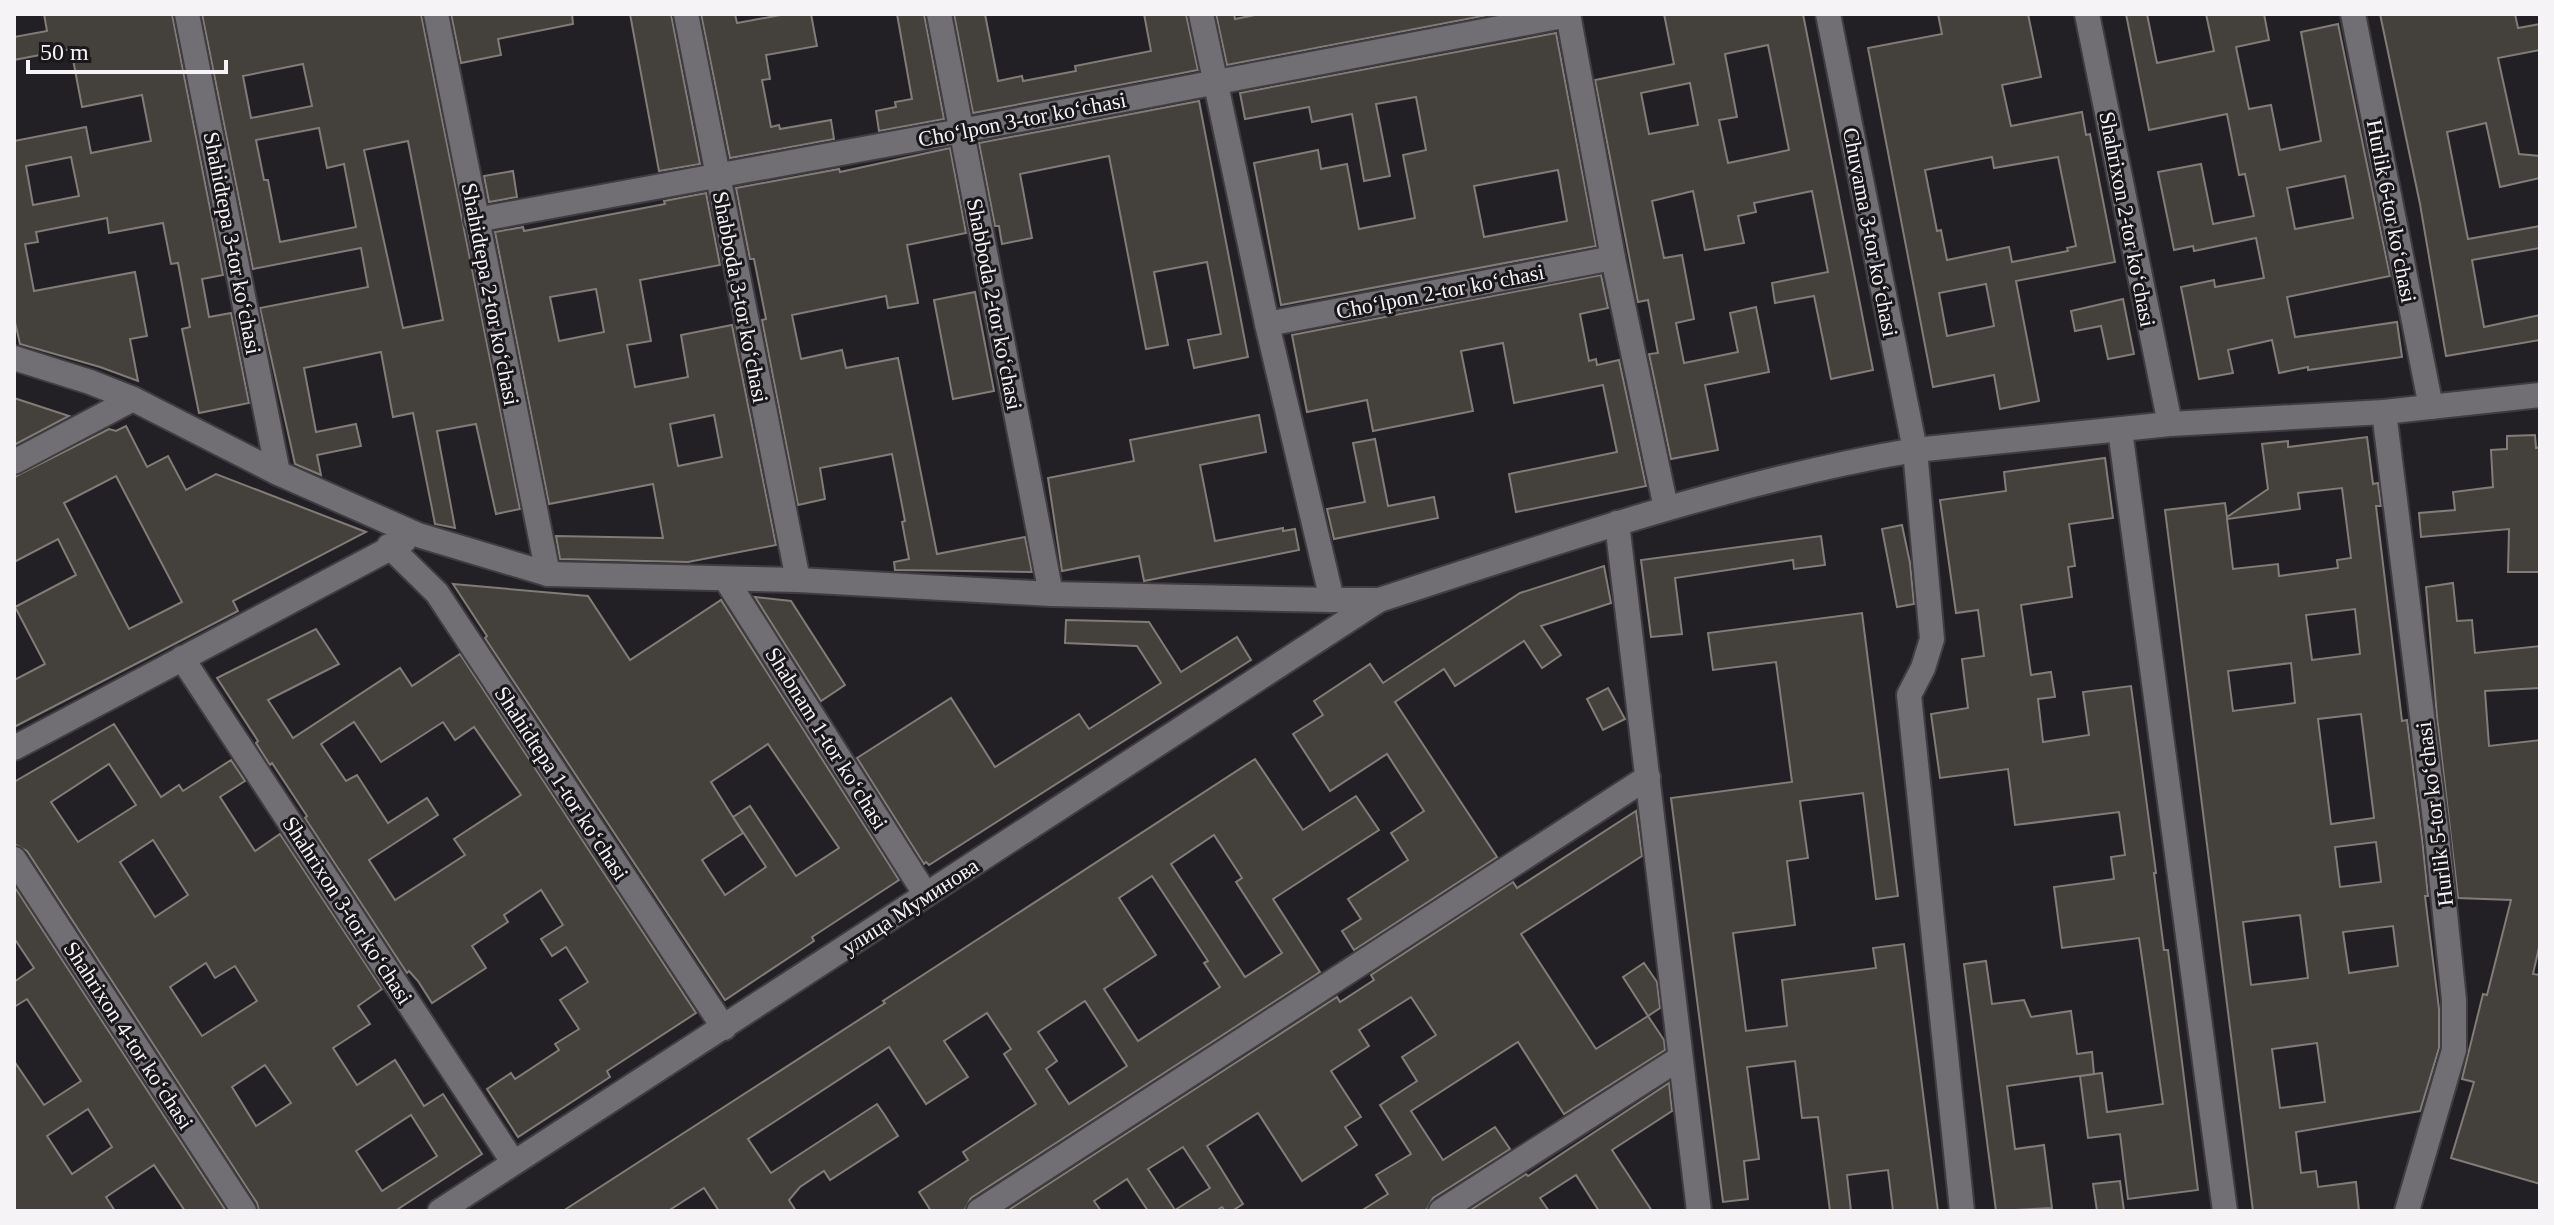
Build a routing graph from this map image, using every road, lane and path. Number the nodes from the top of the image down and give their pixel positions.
1 (187, 14) edge
2 (436, 14) edge
3 (686, 14) edge
4 (939, 14) edge
5 (1201, 14) edge
6 (1568, 14) edge
7 (1828, 14) edge
8 (2087, 14) edge
9 (2353, 14) edge
10 (1216, 83) junction
11 (961, 131) junction
12 (716, 175) junction
13 (476, 220) junction
14 (1613, 258) junction
15 (1267, 324) junction
16 (14, 358) edge
17 (2540, 395) edge
18 (133, 399) junction
19 (2431, 407) junction
20 (2384, 412) junction
21 (2170, 424) junction
22 (2120, 430) junction
23 (1915, 450) junction
24 (14, 462) edge
25 (278, 473) junction
26 (1666, 508) junction
27 (1617, 523) junction
28 (418, 535) junction
29 (389, 546) junction
30 (548, 574) junction
31 (798, 580) junction
32 (727, 581) junction
33 (1051, 594) junction
34 (1332, 600) junction
35 (1379, 600) junction
36 (182, 658) junction
37 (14, 748) edge
38 (1648, 777) junction
39 (14, 859) edge
40 (926, 895) junction
41 (724, 1028) junction
42 (1680, 1058) junction
43 (513, 1162) junction
44 (451, 1208) edge
45 (244, 1211) edge
46 (979, 1211) edge
47 (1441, 1211) edge
48 (1699, 1211) edge
49 (1962, 1211) edge
50 (2225, 1211) edge
51 (2407, 1211) edge

1 - 25 street, Shahidtepa 3-tor koʻchasi
2 - 13 street, Shahidtepa 2-tor koʻchasi
3 - 12 street, Shabboda 3-tor koʻchasi
4 - 11 street, Shabboda 2-tor koʻchasi
5 - 10 street
6 - 10 street, Cho‘lpon 3-tor koʻchasi
6 - 14 street
7 - 23 street, Chuvama 3-tor koʻchasi
8 - 21 street, Shahrixon 2-tor koʻchasi
9 - 19 street, Hurlik 6-tor koʻchasi
10 - 11 street, Cho‘lpon 3-tor koʻchasi
10 - 15 street
11 - 12 street, Cho‘lpon 3-tor koʻchasi
11 - 33 street, Shabboda 2-tor koʻchasi
12 - 13 street, Cho‘lpon 3-tor koʻchasi
12 - 31 street, Shabboda 3-tor koʻchasi
13 - 30 street, Shahidtepa 2-tor koʻchasi
14 - 15 street, Cho‘lpon 2-tor koʻchasi
14 - 26 street
15 - 34 street
16 - 18 street
17 - 19 street
18 - 24 street
18 - 25 street
19 - 20 street
20 - 21 street
20 - 51 street, Hurlik 5-tor koʻchasi
21 - 22 street
22 - 23 street
22 - 50 street
23 - 26 street
23 - 49 street, Chuvama 3-tor koʻchasi
25 - 28 street
26 - 27 street
27 - 35 street
27 - 38 street
28 - 29 street
28 - 30 street
29 - 36 street
29 - 41 street, Shahidtepa 1-tor koʻchasi
30 - 32 street
31 - 32 street
31 - 33 street
32 - 40 street, Shabnam 1-tor koʻchasi
33 - 34 street
34 - 35 street
35 - 40 street, улица Муминова
36 - 37 street
36 - 43 street, Shahrixon 3-tor koʻchasi
38 - 42 street
38 - 46 street
39 - 45 street, Shahrixon 4-tor koʻchasi
40 - 41 street, улица Муминова
41 - 43 street, улица Муминова
42 - 47 street
42 - 48 street
43 - 44 street, улица Муминова

